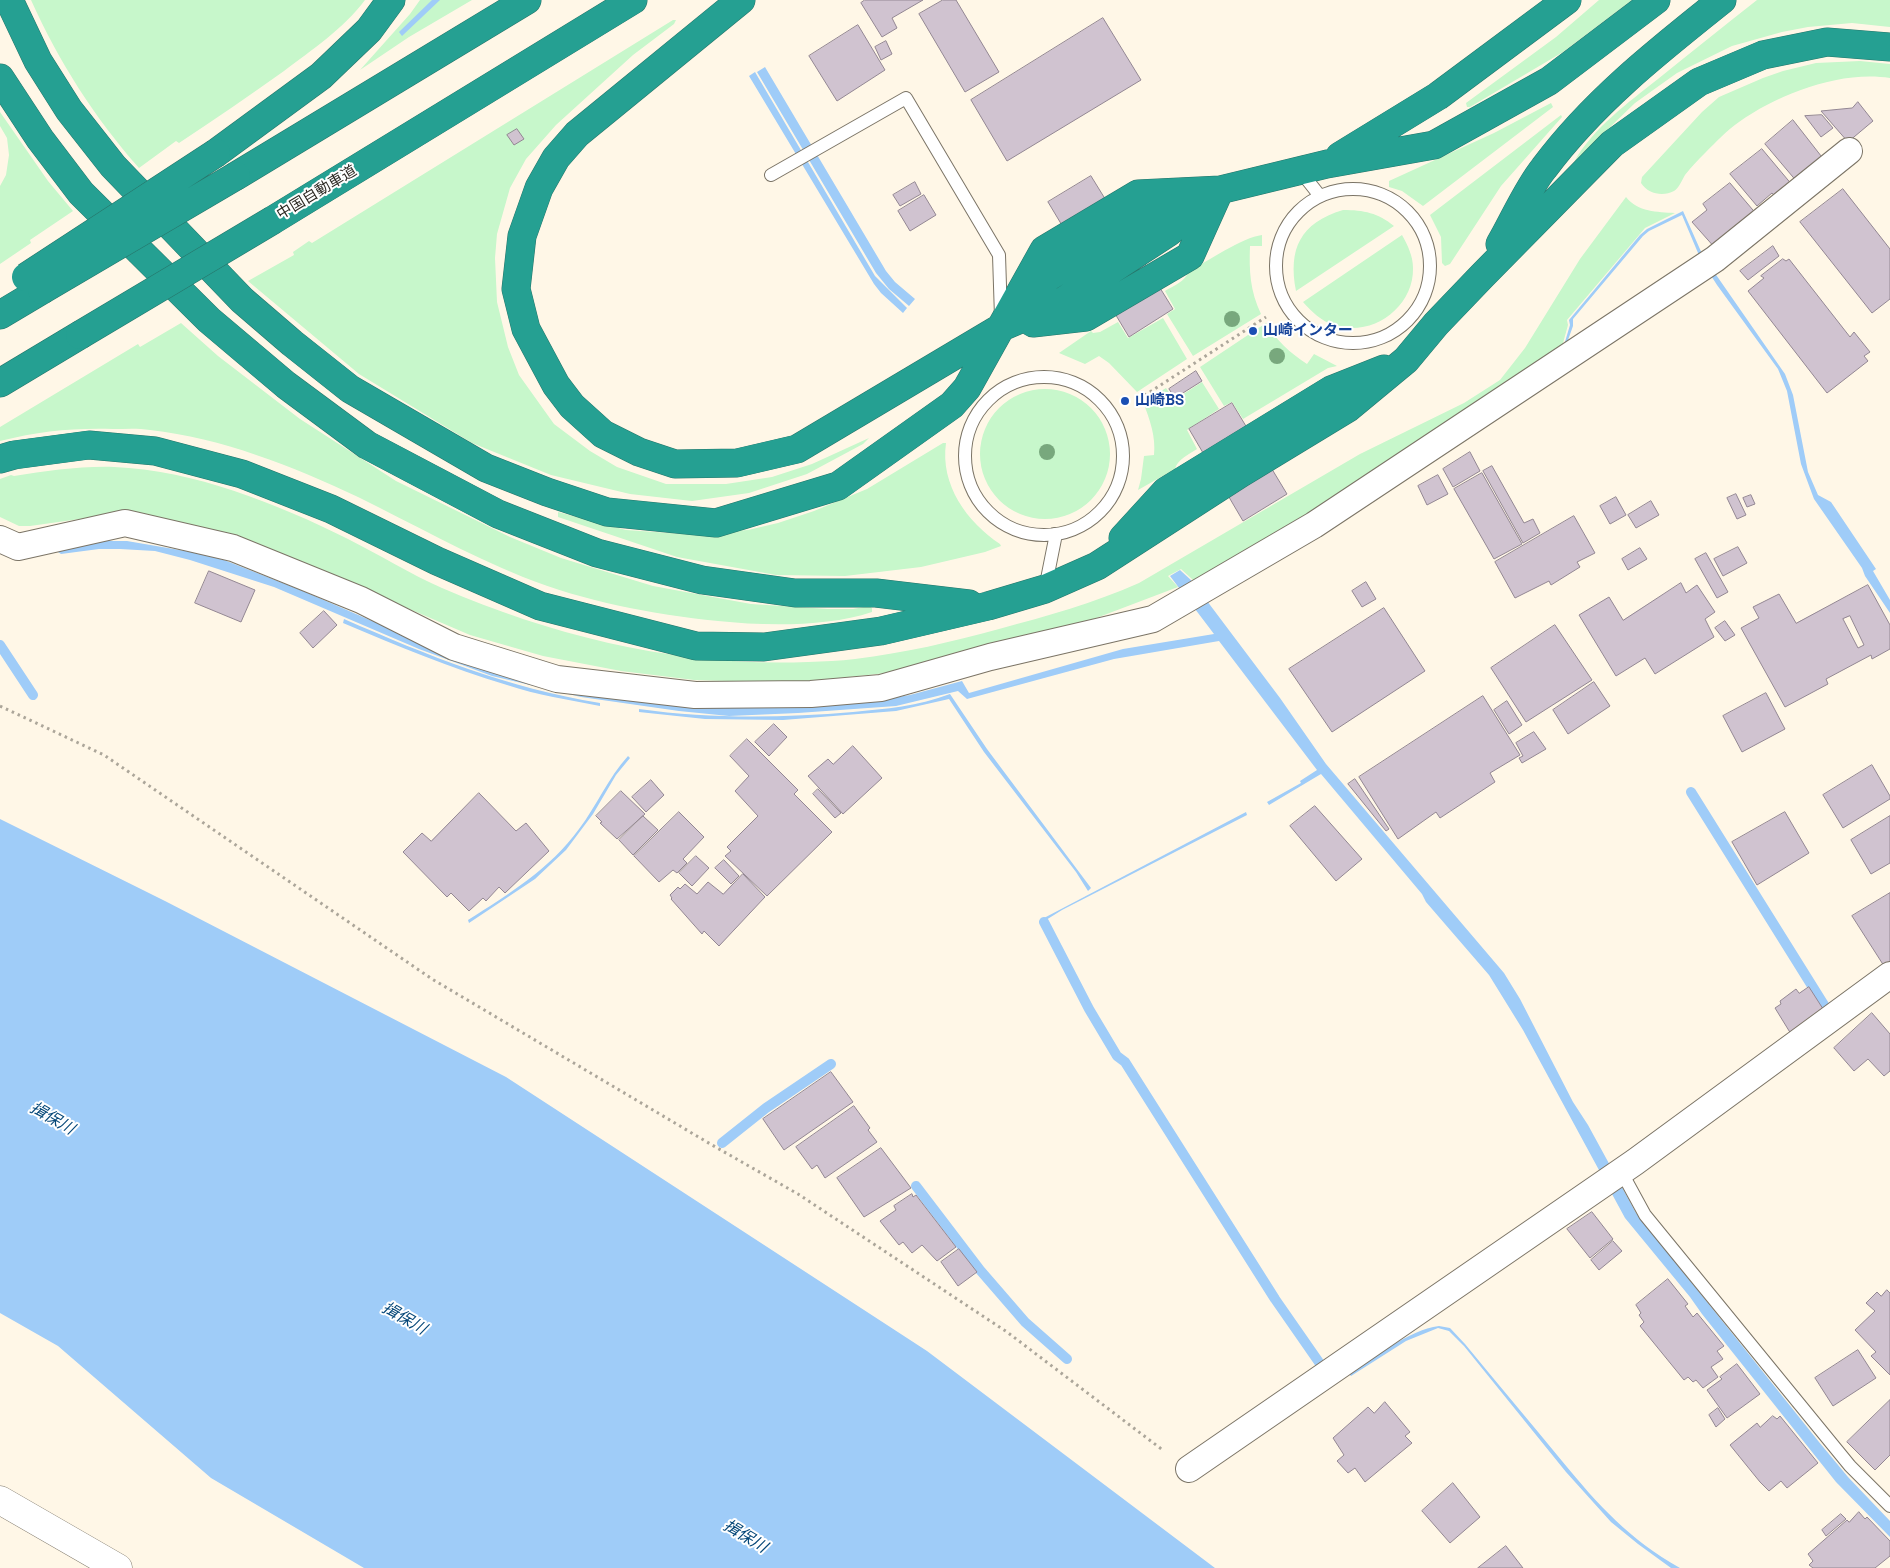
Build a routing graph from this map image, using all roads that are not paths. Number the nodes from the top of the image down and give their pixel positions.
1 (10, 0) edge
2 (391, 0) edge
3 (527, 0) edge
4 (633, 0) edge
5 (741, 0) edge
6 (1568, 0) edge
7 (1656, 0) edge
8 (1722, 0) edge
9 (1890, 47) edge
10 (0, 78) edge
11 (1849, 151) dead end
12 (1314, 168) junction
13 (771, 175) dead end
14 (1220, 190) junction
15 (1320, 196) junction
16 (1482, 276) junction
17 (34, 284) junction
18 (0, 295) edge
19 (0, 315) edge
20 (1420, 325) junction
21 (1002, 326) junction
22 (0, 383) edge
23 (976, 396) junction
24 (0, 459) edge
25 (1054, 534) junction
26 (0, 539) edge
27 (1045, 589) junction
28 (988, 606) junction
29 (1890, 975) edge
30 (1621, 1171) junction
31 (1189, 1469) road end
32 (0, 1500) edge
33 (1890, 1506) edge
34 (118, 1568) edge

1 - 23 highway
2 - 17 highway, bridge
3 - 17 highway, bridge
4 - 22 highway, 中国自動車道, bridge
5 - 21 highway
6 - 12 highway
7 - 12 highway
8 - 16 highway
9 - 16 highway
10 - 28 highway
11 - 26 street
12 - 14 highway
12 - 15 lane
13 - 21 lane
14 - 21 highway
14 - 21 highway
15 - 20 lane
15 - 20 lane
16 - 20 highway
17 - 18 highway
17 - 19 highway
20 - 27 highway
21 - 23 highway
23 - 25 lane
23 - 25 lane
24 - 28 highway
25 - 27 lane
27 - 28 highway
29 - 30 street
30 - 31 street
30 - 33 lane
32 - 34 street

